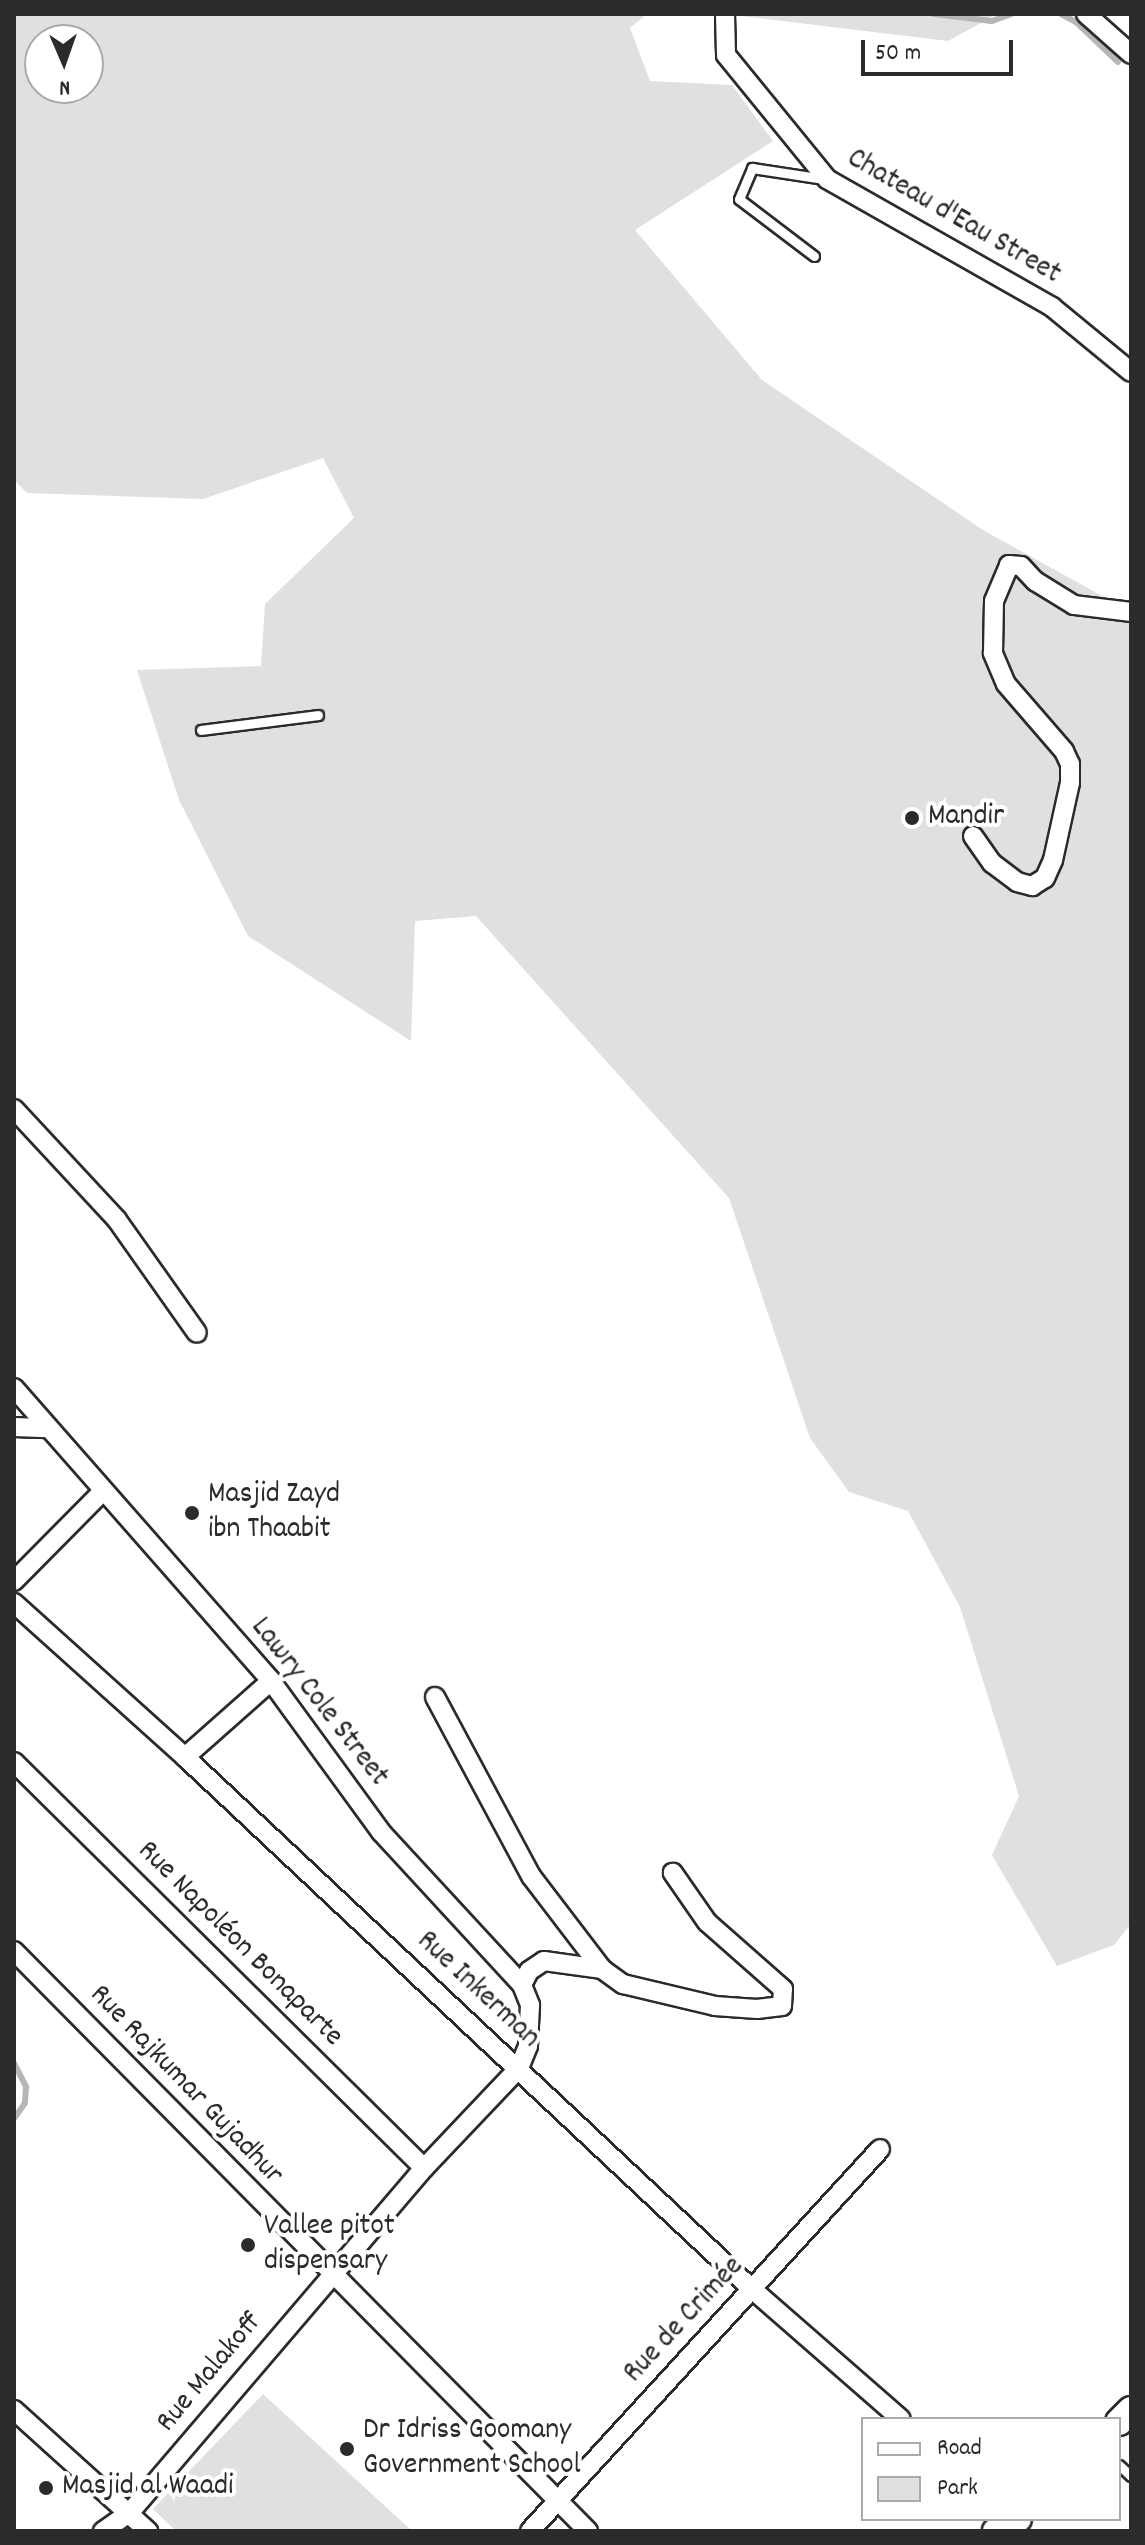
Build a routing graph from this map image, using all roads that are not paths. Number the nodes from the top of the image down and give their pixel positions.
1 (725, 14) edge
2 (1086, 14) edge
3 (1131, 54) edge
4 (827, 179) junction
5 (814, 256) dead end
6 (1131, 372) edge
7 (1131, 612) edge
8 (318, 715) dead end
9 (201, 730) dead end
10 (973, 836) dead end
11 (14, 1109) edge
12 (197, 1333) dead end
13 (14, 1388) edge
14 (14, 1427) edge
15 (48, 1428) junction
16 (103, 1491) junction
17 (14, 1581) edge
18 (14, 1603) edge
19 (271, 1681) junction
20 (435, 1697) dead end
21 (185, 1757) junction
22 (14, 1762) edge
23 (673, 1873) dead end
24 (14, 1951) edge
25 (602, 1969) junction
26 (522, 1985) junction
27 (519, 2068) junction
28 (880, 2149) dead end
29 (424, 2168) junction
30 (331, 2275) junction
31 (753, 2290) junction
32 (14, 2410) edge
33 (899, 2417) edge
34 (558, 2501) junction
35 (129, 2513) junction
36 (103, 2531) edge
37 (148, 2531) edge
38 (530, 2531) edge
39 (588, 2531) edge

1 - 4 street, Chateau d'Eau Street
2 - 3 street
4 - 5 lane
4 - 6 street, Chateau d'Eau Street
7 - 10 street
8 - 9 lane
11 - 12 street
13 - 15 street, Lawry Cole Street
14 - 15 street
15 - 16 street, Lawry Cole Street
16 - 17 street
16 - 19 street, Lawry Cole Street
18 - 21 street, Rue Inkerman
19 - 21 street
19 - 26 street, Lawry Cole Street
20 - 25 street
21 - 27 street, Rue Inkerman
22 - 29 street, Rue Napoléon Bonaparte
23 - 25 street
24 - 30 street, Rue Rajkumar Gujadhur
25 - 26 street
26 - 27 street
27 - 29 street, Rue Malakoff
27 - 31 street, Rue Inkerman
28 - 31 street, Rue de Crimée
29 - 30 street, Rue Malakoff
30 - 34 street, Rue Rajkumar Gujadhur
30 - 35 street, Rue Malakoff
31 - 33 street, Rue Inkerman
31 - 34 street, Rue de Crimée
32 - 35 street
34 - 38 street, Rue de Crimée
34 - 39 street, Rue Rajkumar Gujadhur
35 - 36 street, Rue Malakoff
35 - 37 street

